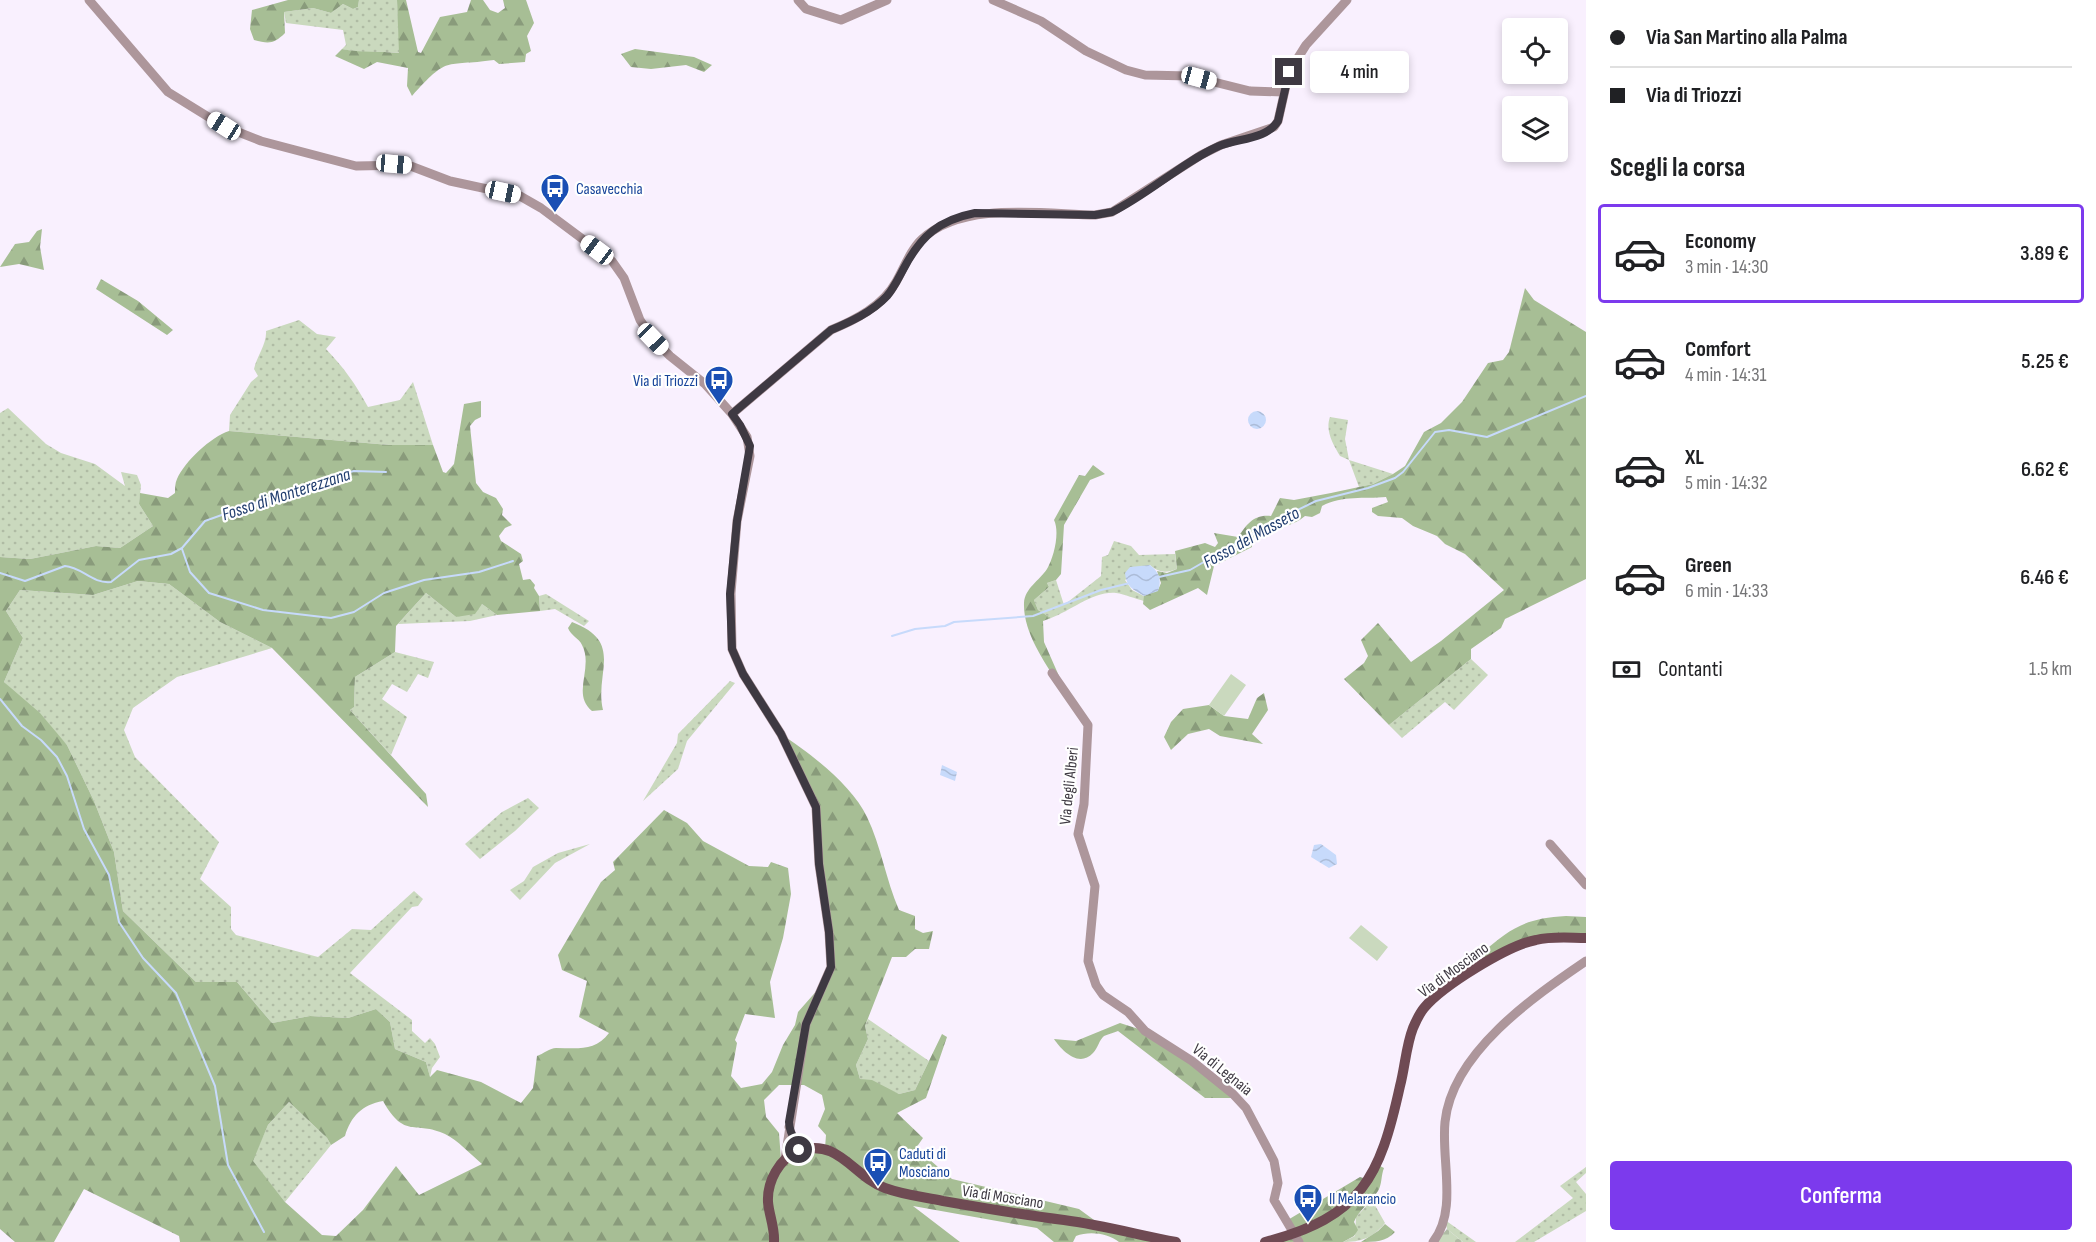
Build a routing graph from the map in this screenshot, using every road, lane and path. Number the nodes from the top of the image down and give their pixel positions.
1 (89, 0) edge
2 (798, 0) edge
3 (887, 0) edge
4 (993, 0) edge
5 (1347, 0) edge
6 (1283, 92) junction
7 (732, 414) junction
8 (1052, 673) dead end
9 (1550, 844) dead end
10 (1586, 885) edge
11 (1586, 938) edge
12 (1586, 961) edge
13 (1145, 1031) joint
14 (789, 1125) junction
15 (809, 1148) junction
16 (784, 1159) junction
17 (1297, 1238) edge
18 (774, 1242) edge
19 (1176, 1242) edge
20 (1265, 1242) edge
21 (1432, 1242) edge

1 - 7 street
2 - 3 street
4 - 6 street
5 - 6 street
6 - 7 street
7 - 14 street
8 - 13 street, Via degli Alberi
9 - 10 street
11 - 17 main road, Via di Mosciano
12 - 21 street
13 - 17 street, Via di Legnaia
14 - 15 street
14 - 16 street
15 - 16 main road
15 - 19 main road, Via di Mosciano
16 - 18 main road
17 - 20 main road, Via di Mosciano

